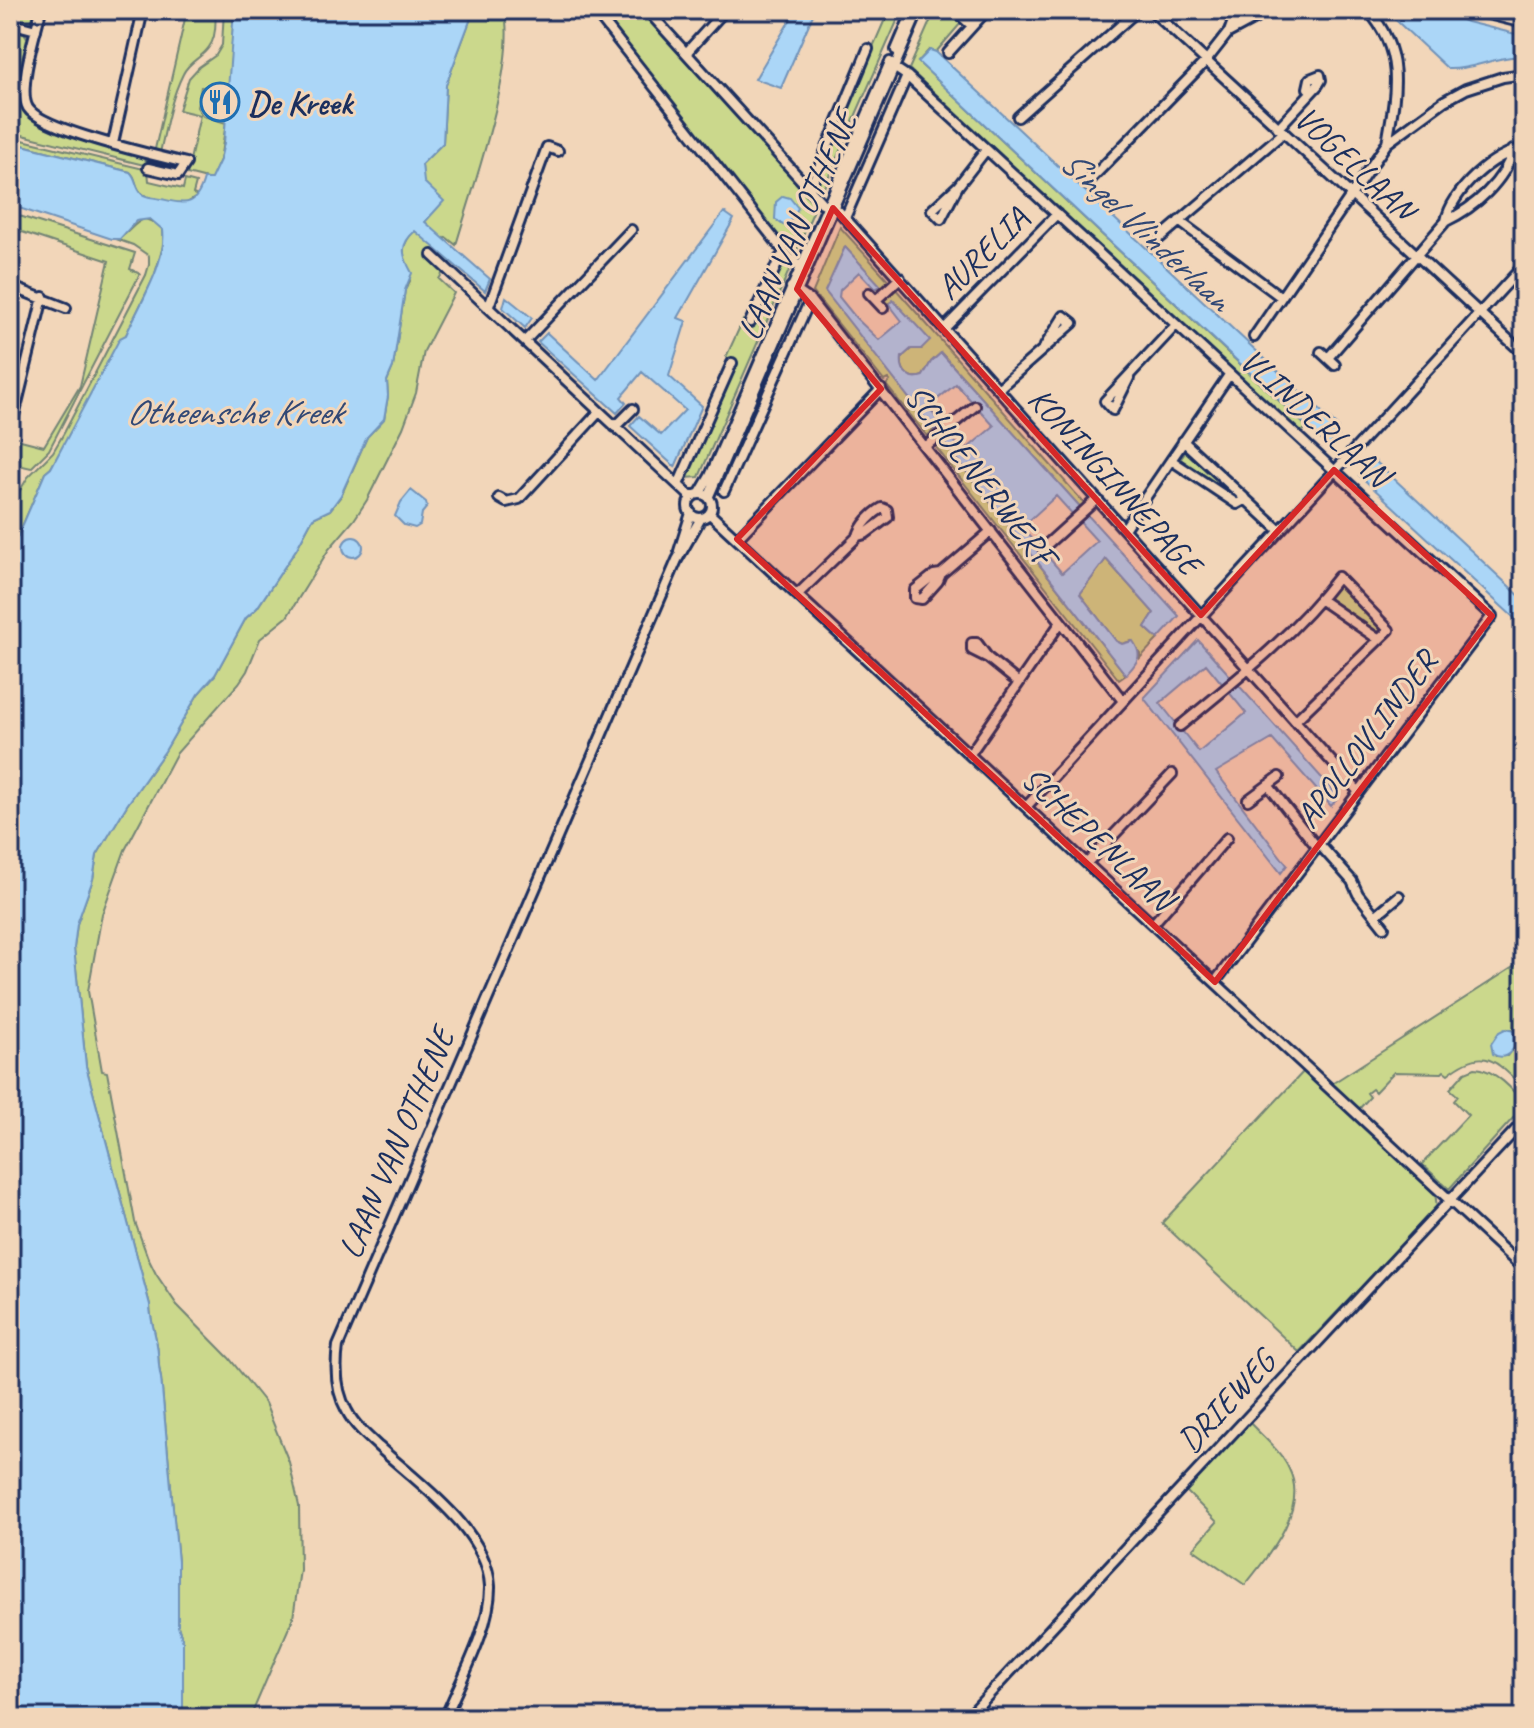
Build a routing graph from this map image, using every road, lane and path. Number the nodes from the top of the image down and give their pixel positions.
1 (41, 10) edge
2 (130, 10) edge
3 (594, 10) edge
4 (647, 10) edge
5 (725, 10) edge
6 (913, 10) edge
7 (919, 10) edge
8 (955, 10) edge
9 (987, 10) edge
10 (1138, 10) edge
11 (1151, 10) edge
12 (1237, 10) edge
13 (1271, 10) edge
14 (1368, 10) edge
15 (1472, 10) edge
16 (143, 11) edge
17 (1483, 12) edge
18 (10, 23) edge
19 (1524, 23) edge
20 (972, 26) junction
21 (36, 30) junction
22 (1228, 33) junction
23 (868, 49) dead end
24 (687, 52) junction
25 (948, 53) dead end
26 (1206, 61) junction
27 (892, 66) junction
28 (1524, 74) edge
29 (907, 76) junction
30 (1311, 91) dead end
31 (1018, 117) dead end
32 (1281, 130) junction
33 (113, 143) junction
34 (1387, 143) junction
35 (1524, 149) edge
36 (986, 150) junction
37 (1513, 150) junction
38 (558, 151) dead end
39 (148, 168) dead end
40 (1086, 184) dead end
41 (958, 186) dead end
42 (810, 189) junction
43 (1352, 195) junction
44 (830, 207) junction
45 (1057, 214) junction
46 (845, 218) junction
47 (1179, 221) junction
48 (1446, 221) junction
49 (631, 230) dead end
50 (1154, 243) dead end
51 (785, 253) junction
52 (1416, 254) junction
53 (432, 255) dead end
54 (1524, 265) edge
55 (802, 270) junction
56 (900, 278) junction
57 (10, 286) edge
58 (794, 288) junction
59 (43, 297) junction
60 (1281, 297) junction
61 (810, 300) junction
62 (489, 306) junction
63 (66, 308) dead end
64 (883, 308) dead end
65 (1479, 313) junction
66 (750, 322) dead end
67 (1176, 325) junction
68 (944, 329) junction
69 (1254, 337) dead end
70 (525, 341) junction
71 (1045, 346) dead end
72 (1524, 354) edge
73 (1328, 358) dead end
74 (732, 363) dead end
75 (1229, 375) junction
76 (1129, 378) dead end
77 (881, 389) junction
78 (998, 389) junction
79 (975, 406) dead end
80 (633, 409) dead end
81 (599, 412) junction
82 (615, 427) junction
83 (10, 432) edge
84 (1183, 441) junction
85 (925, 447) junction
86 (720, 460) junction
87 (1171, 460) junction
88 (735, 467) junction
89 (1334, 470) junction
90 (678, 485) junction
91 (724, 491) dead end
92 (700, 495) junction
93 (499, 498) dead end
94 (1097, 499) junction
95 (1246, 499) junction
96 (691, 513) junction
97 (706, 516) junction
98 (1124, 529) junction
99 (1279, 530) junction
100 (991, 531) junction
101 (858, 536) dead end
102 (737, 539) junction
103 (1043, 548) dead end
104 (677, 560) junction
105 (941, 574) dead end
106 (797, 595) junction
107 (1321, 600) junction
108 (1201, 615) junction
109 (1492, 616) joint
110 (1061, 622) junction
111 (1378, 639) junction
112 (988, 658) dead end
113 (1250, 669) junction
114 (1019, 683) junction
115 (1123, 701) junction
116 (1295, 721) junction
117 (1180, 726) dead end
118 (970, 754) junction
119 (1172, 774) dead end
120 (1279, 777) dead end
121 (1268, 785) junction
122 (1358, 791) junction
123 (1248, 800) dead end
124 (1026, 807) junction
125 (1227, 838) dead end
126 (1318, 846) junction
127 (1087, 863) junction
128 (1399, 896) dead end
129 (1375, 916) junction
130 (1153, 924) junction
131 (1384, 927) dead end
132 (1215, 982) junction
133 (1524, 1121) edge
134 (1450, 1200) junction
135 (1524, 1269) edge
136 (445, 1718) edge
137 (967, 1718) edge

1 - 21 street
2 - 16 street
3 - 51 street
4 - 24 street, KONINGINNEPAGE
5 - 24 street
6 - 27 street, LAAN VAN OTHENE
7 - 27 street, LAAN VAN OTHENE
8 - 20 street
9 - 20 street
10 - 31 street
11 - 26 street, VOGELLAAN
12 - 22 street
13 - 22 street
14 - 34 street
15 - 17 street
16 - 33 street
17 - 19 street
18 - 21 street
20 - 25 street
21 - 33 street
22 - 26 street
23 - 42 street
24 - 42 street, KONINGINNEPAGE
26 - 32 street, VOGELLAAN
26 - 40 street
27 - 29 street, VLINDERLAAN
27 - 44 street, LAAN VAN OTHENE
28 - 34 street
29 - 36 street, VLINDERLAAN
29 - 46 street, LAAN VAN OTHENE
30 - 32 street
32 - 43 street, VOGELLAAN
32 - 47 street
33 - 39 street
34 - 43 street
35 - 37 street
36 - 41 street
36 - 45 street, VLINDERLAAN
37 - 48 street
37 - 48 street
38 - 62 street
42 - 44 street, KONINGINNEPAGE
43 - 52 street, VOGELLAAN
43 - 60 street
44 - 46 street, KONINGINNEPAGE
44 - 55 street, LAAN VAN OTHENE
45 - 67 street, VLINDERLAAN
45 - 68 street, AURELIA
46 - 56 street, KONINGINNEPAGE
47 - 50 street
47 - 60 street
48 - 52 street
49 - 70 street
51 - 55 street
51 - 66 street
52 - 65 street, VOGELLAAN
52 - 73 street
53 - 62 street
54 - 65 street
55 - 58 street, LAAN VAN OTHENE
56 - 64 street
56 - 68 street, KONINGINNEPAGE
57 - 59 street
58 - 61 street, SCHOENERWERF
58 - 86 street, LAAN VAN OTHENE
59 - 63 street
59 - 83 street
60 - 69 street
61 - 77 street, SCHOENERWERF
61 - 88 street, LAAN VAN OTHENE
62 - 70 street
65 - 72 street, VOGELLAAN
65 - 89 street
67 - 75 street, VLINDERLAAN
67 - 76 street
68 - 78 street, KONINGINNEPAGE
70 - 81 street
71 - 78 street
74 - 90 street
75 - 84 street
75 - 89 street, VLINDERLAAN
77 - 85 street, SCHOENERWERF
77 - 102 street
78 - 94 street, KONINGINNEPAGE
79 - 85 street
80 - 82 street
81 - 82 street
81 - 93 street
82 - 90 street
84 - 87 street
84 - 95 street
85 - 100 street, SCHOENERWERF
86 - 88 street
86 - 92 street, LAAN VAN OTHENE
87 - 95 street
87 - 98 street
88 - 91 street, LAAN VAN OTHENE
89 - 99 street
89 - 109 street, VLINDERLAAN
90 - 92 street
92 - 96 street, LAAN VAN OTHENE
92 - 97 street
94 - 98 street, KONINGINNEPAGE
94 - 103 street
95 - 99 street
96 - 97 street, SCHEPENLAAN
96 - 104 street, LAAN VAN OTHENE
97 - 102 street, SCHEPENLAAN
97 - 104 street, LAAN VAN OTHENE
98 - 108 street, KONINGINNEPAGE
99 - 108 street
100 - 105 street
100 - 110 street, SCHOENERWERF
101 - 106 street
102 - 106 street, SCHEPENLAAN
104 - 136 street, LAAN VAN OTHENE
106 - 118 street, SCHEPENLAAN
107 - 111 street
107 - 111 street
107 - 113 street
108 - 113 street, KONINGINNEPAGE
108 - 115 street
109 - 122 street, APOLLOVLINDER
110 - 114 street
110 - 115 street, SCHOENERWERF
111 - 116 street
112 - 114 street
113 - 116 street, KONINGINNEPAGE
113 - 117 street
114 - 118 street
115 - 124 street
116 - 122 street, KONINGINNEPAGE
118 - 124 street, SCHEPENLAAN
119 - 127 street
120 - 121 street
121 - 123 street
121 - 126 street
122 - 126 street, APOLLOVLINDER
124 - 127 street, SCHEPENLAAN
125 - 130 street
126 - 129 street
126 - 132 street, APOLLOVLINDER
127 - 130 street, SCHEPENLAAN
128 - 129 street
129 - 131 street
130 - 132 street, SCHEPENLAAN
132 - 134 street, SCHEPENLAAN
133 - 134 street, DRIEWEG
134 - 135 street, SCHEPENLAAN
134 - 137 street, DRIEWEG

